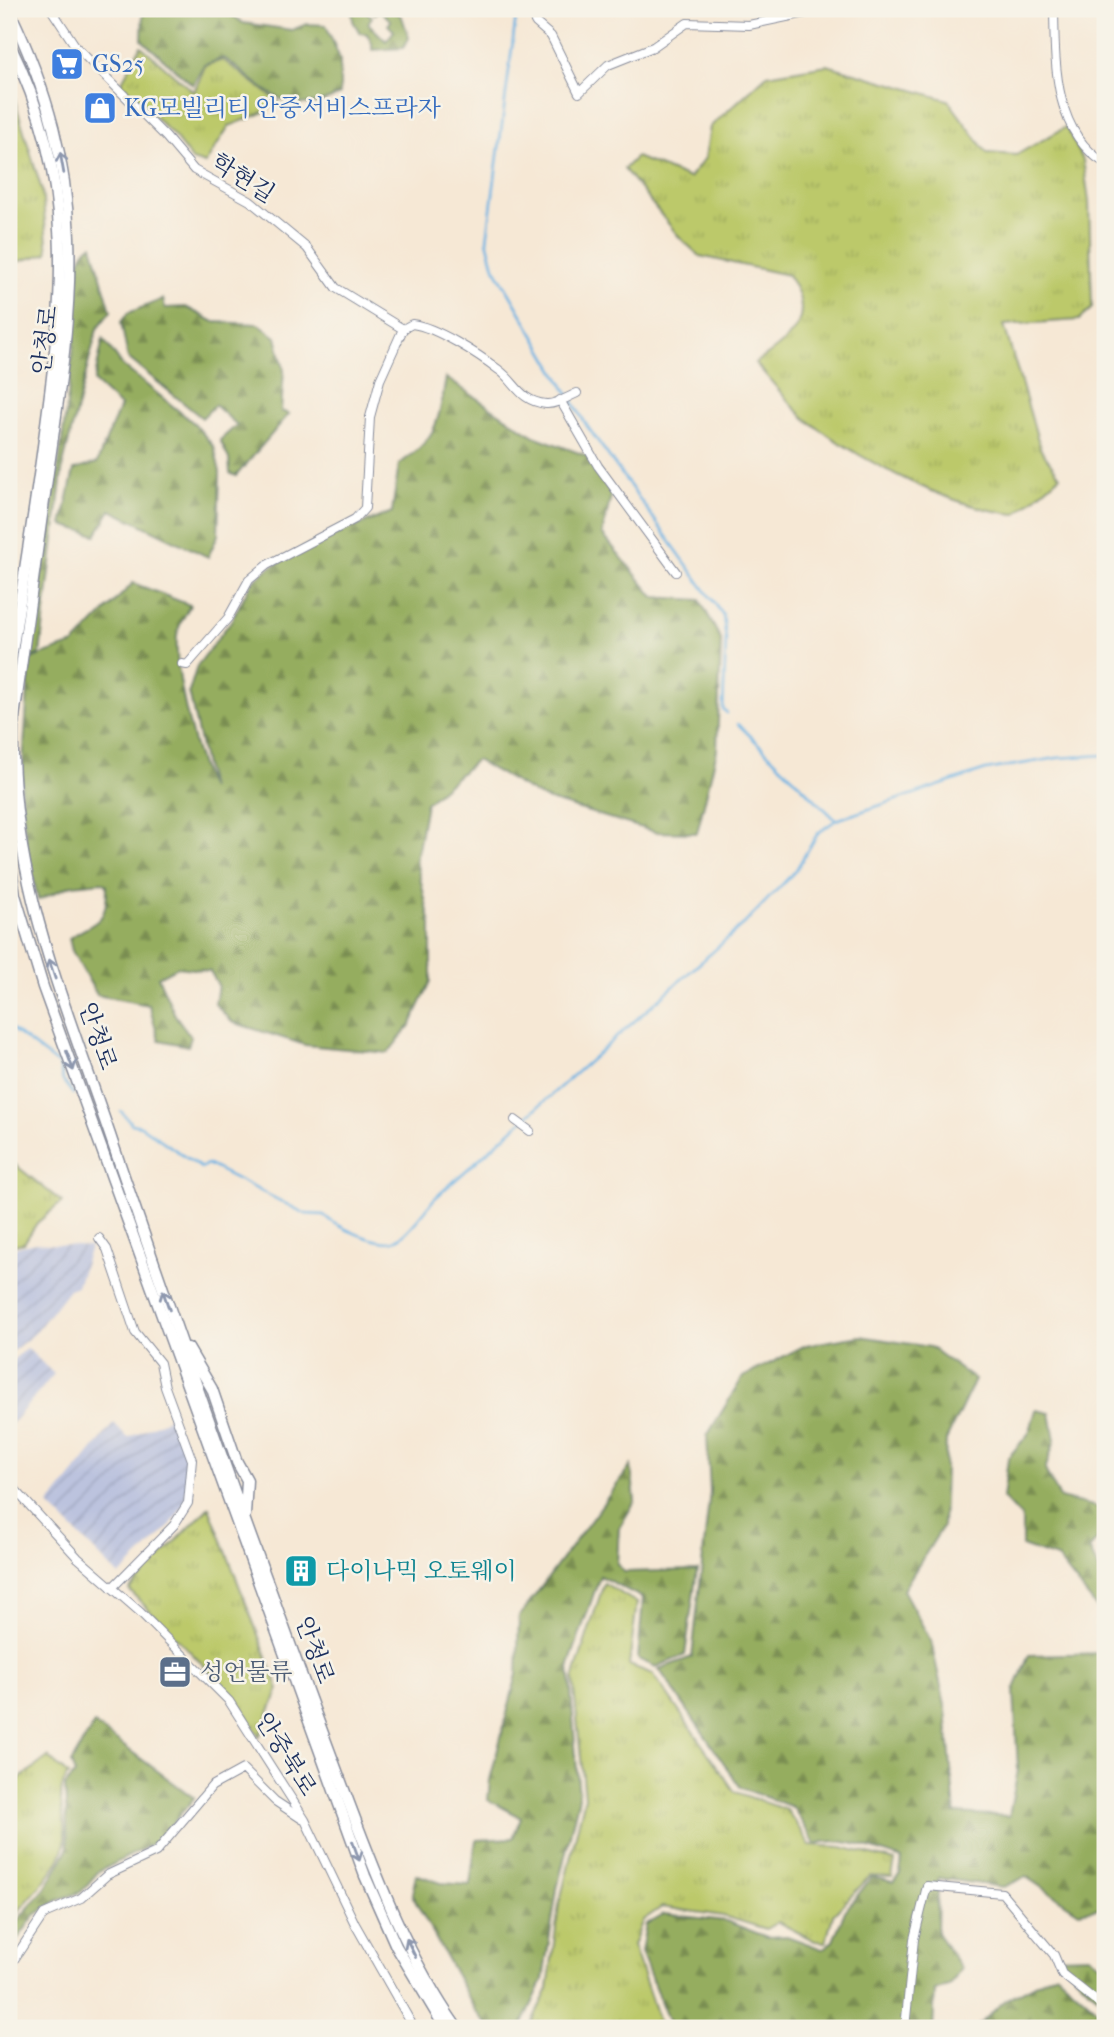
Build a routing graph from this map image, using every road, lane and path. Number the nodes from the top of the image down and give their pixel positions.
1 (51, 9) edge
2 (528, 9) edge
3 (825, 9) edge
4 (1054, 9) edge
5 (9, 10) edge
6 (9, 43) edge
7 (1105, 163) edge
8 (403, 329) junction
9 (577, 393) dead end
10 (559, 400) junction
11 (676, 572) dead end
12 (182, 664) dead end
13 (9, 671) edge
14 (9, 855) edge
15 (515, 1120) dead end
16 (530, 1131) dead end
17 (99, 1238) dead end
18 (176, 1328) junction
19 (9, 1483) edge
20 (244, 1521) junction
21 (112, 1588) junction
22 (305, 1820) junction
23 (9, 1967) edge
24 (1105, 2008) edge
25 (414, 2028) edge
26 (445, 2028) edge
27 (457, 2028) edge
28 (905, 2028) edge

1 - 8 street, 학현길
2 - 3 street
4 - 7 street
18 -> 5 street, 안청로
6 - 13 street, 안청로
8 - 10 street, 학현길
8 - 12 street
9 - 10 street
10 - 11 street
14 -> 26 street, 안청로
15 - 16 street
17 - 21 street
18 - 20 street, 안청로
18 - 20 street
19 - 21 street, 안중북로
27 -> 20 street, 안청로
21 - 22 street, 안중북로
22 - 23 street
22 - 25 street, 안중북로
24 - 28 street

